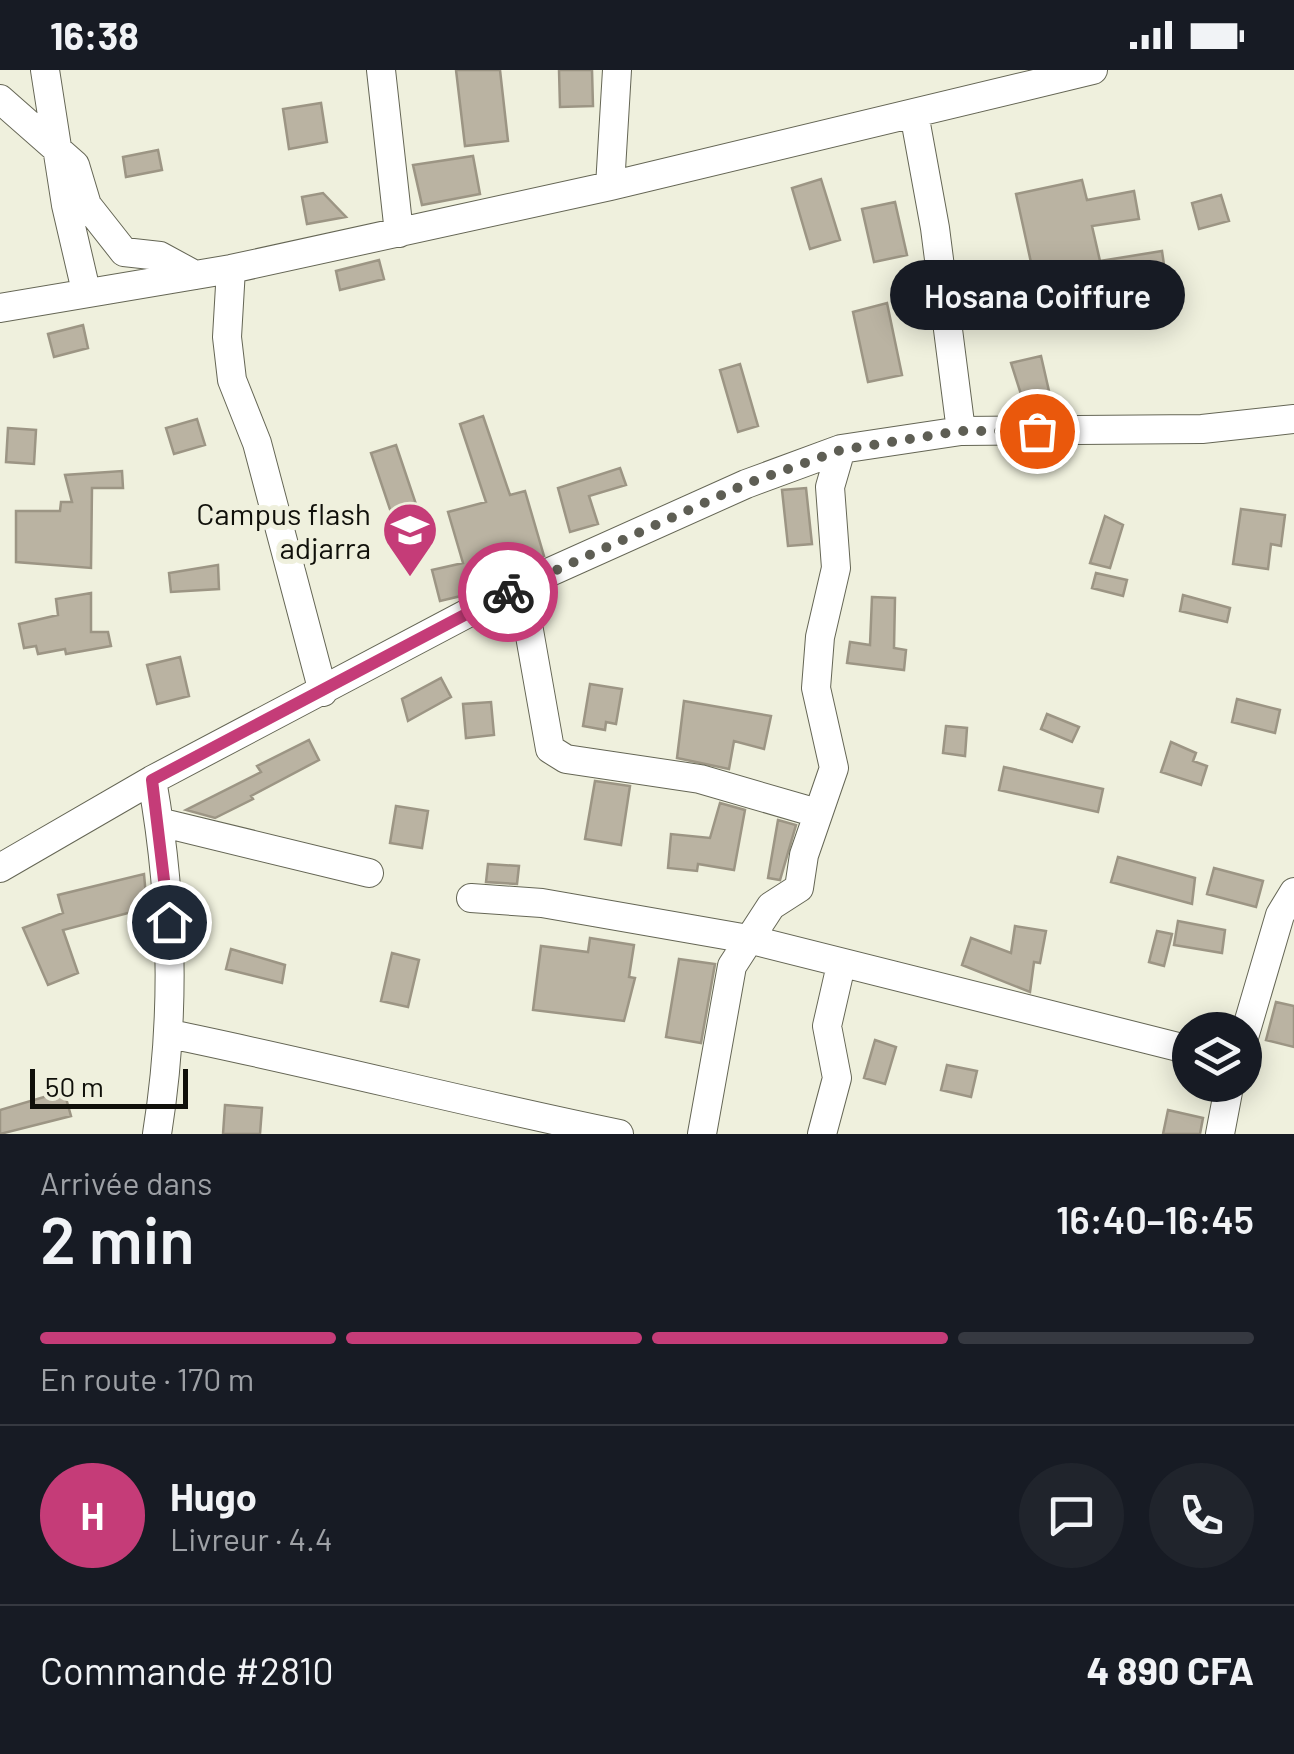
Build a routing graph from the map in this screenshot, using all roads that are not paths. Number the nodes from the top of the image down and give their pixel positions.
1 (46, 70) edge
2 (380, 70) edge
3 (617, 70) edge
4 (1078, 72) edge
5 (0, 99) edge
6 (914, 112) junction
7 (60, 150) junction
8 (610, 186) junction
9 (399, 233) junction
10 (231, 269) junction
11 (195, 274) junction
12 (86, 290) junction
13 (0, 308) edge
14 (1294, 419) edge
15 (960, 431) junction
16 (841, 450) junction
17 (521, 585) junction
18 (323, 692) junction
19 (152, 780) junction
20 (817, 813) junction
21 (159, 822) junction
22 (0, 868) edge
23 (369, 874) dead end
24 (1294, 892) edge
25 (471, 898) dead end
26 (748, 940) junction
27 (841, 965) junction
28 (1251, 1012) edge
29 (170, 1034) junction
30 (1172, 1045) edge
31 (1226, 1102) edge
32 (482, 1106) junction
33 (157, 1134) edge
34 (474, 1134) edge
35 (619, 1134) edge
36 (702, 1134) edge
37 (822, 1134) edge
38 (1220, 1134) edge

1 - 7 street
2 - 9 street
3 - 8 street
4 - 6 street
5 - 7 street
6 - 8 street
6 - 15 street
7 - 11 street
7 - 12 street
8 - 9 street
9 - 10 street
10 - 11 street
10 - 18 street
11 - 12 street
12 - 13 street
14 - 15 street
15 - 16 street
16 - 17 street
16 - 20 street
17 - 18 street
17 - 20 street
18 - 19 street
19 - 21 street
19 - 22 street
20 - 26 street
21 - 23 street
21 - 29 street
24 - 28 street
25 - 26 street
26 - 27 street
26 - 36 street
27 - 30 street
27 - 37 street
29 - 32 street
29 - 33 street
31 - 38 street
32 - 34 street
32 - 35 street

